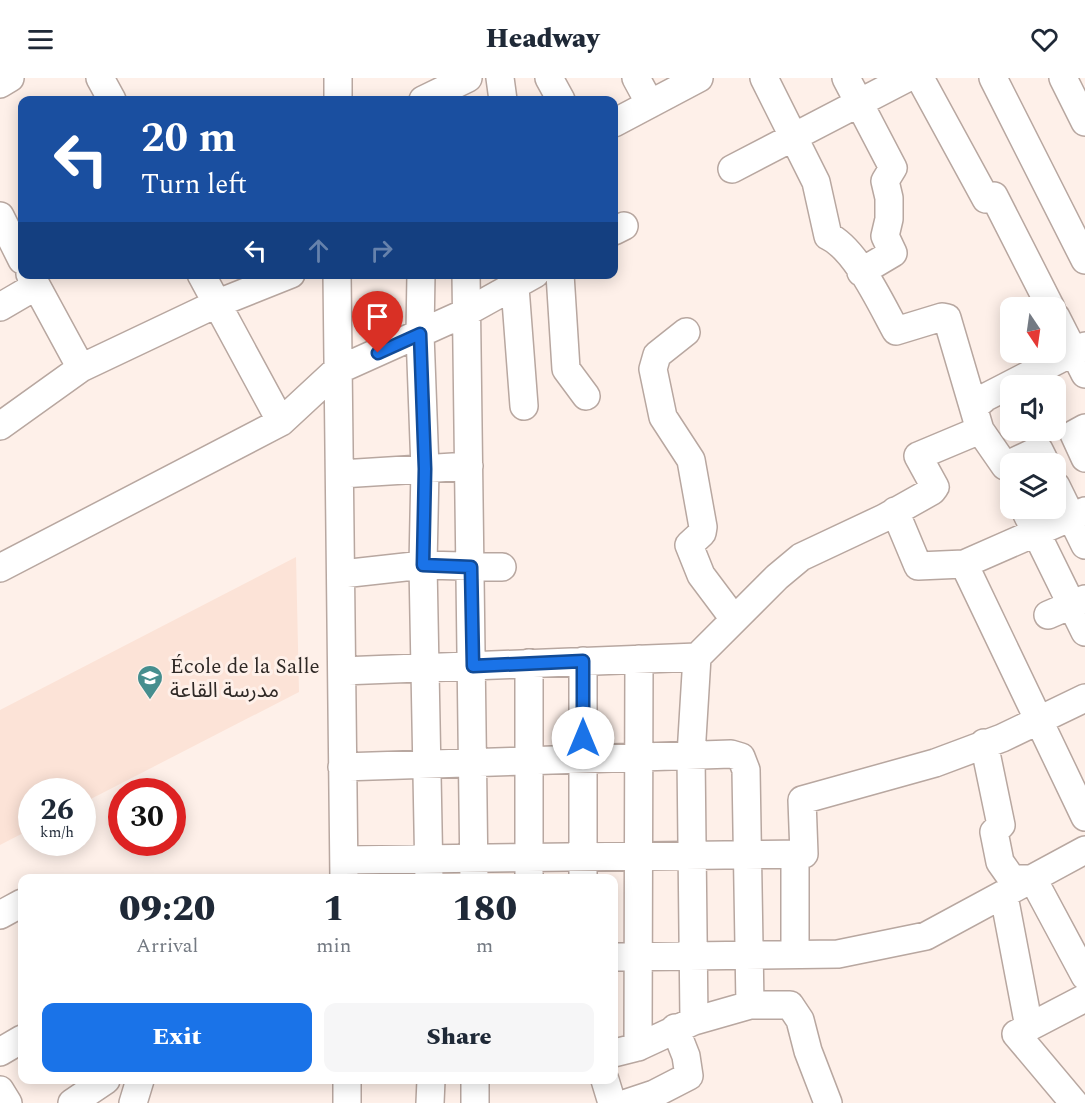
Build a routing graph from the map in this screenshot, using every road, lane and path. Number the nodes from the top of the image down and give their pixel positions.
1 (10, 78) edge
2 (100, 78) edge
3 (338, 78) edge
4 (420, 78) edge
5 (500, 78) edge
6 (549, 78) edge
7 (636, 78) edge
8 (699, 78) edge
9 (764, 78) edge
10 (846, 78) edge
11 (907, 78) edge
12 (920, 78) edge
13 (993, 78) edge
14 (1063, 78) edge
15 (0, 84) edge
16 (466, 84) edge
17 (110, 96) edge
18 (338, 96) edge
19 (421, 96) edge
20 (432, 96) edge
21 (502, 96) edge
22 (559, 96) edge
23 (858, 103) junction
24 (650, 104) junction
25 (618, 121) edge
26 (1085, 122) edge
27 (793, 137) junction
28 (732, 169) dead end
29 (0, 216) edge
30 (18, 252) edge
31 (1085, 260) edge
32 (861, 272) junction
33 (204, 279) edge
34 (278, 279) edge
35 (337, 279) edge
36 (421, 279) edge
37 (466, 279) edge
38 (519, 279) edge
39 (521, 279) edge
40 (560, 279) edge
41 (33, 280) edge
42 (1045, 297) edge
43 (216, 304) junction
44 (0, 307) edge
45 (465, 312) junction
46 (686, 332) dead end
47 (1066, 333) edge
48 (420, 334) junction
49 (1081, 357) edge
50 (81, 368) junction
51 (336, 371) junction
52 (586, 396) dead end
53 (524, 406) dead end
54 (977, 419) junction
55 (280, 422) junction
56 (0, 426) edge
57 (1085, 428) edge
58 (1085, 458) edge
59 (1000, 459) edge
60 (469, 466) junction
61 (425, 469) junction
62 (341, 474) junction
63 (1066, 499) edge
64 (895, 511) junction
65 (1078, 514) edge
66 (1029, 519) edge
67 (1035, 533) junction
68 (1085, 545) edge
69 (964, 564) junction
70 (423, 565) junction
71 (0, 567) edge
72 (471, 567) junction
73 (502, 567) dead end
74 (342, 574) junction
75 (1068, 606) edge
76 (734, 619) junction
77 (1085, 632) edge
78 (697, 657) junction
79 (639, 659) junction
80 (583, 661) junction
81 (530, 663) junction
82 (473, 666) junction
83 (426, 668) junction
84 (342, 671) junction
85 (1085, 698) edge
86 (1040, 720) junction
87 (984, 743) junction
88 (691, 754) junction
89 (638, 756) junction
90 (583, 759) junction
91 (529, 761) junction
92 (474, 762) junction
93 (426, 763) junction
94 (342, 767) junction
95 (1085, 817) edge
96 (1085, 850) edge
97 (747, 854) junction
98 (795, 854) junction
99 (692, 855) junction
100 (637, 856) junction
101 (474, 868) edge
102 (529, 868) edge
103 (583, 868) edge
104 (344, 869) edge
105 (428, 869) edge
106 (1033, 879) junction
107 (1004, 896) junction
108 (18, 905) edge
109 (0, 915) edge
110 (795, 954) junction
111 (751, 955) junction
112 (625, 957) edge
113 (691, 958) junction
114 (1085, 976) edge
115 (1085, 998) edge
116 (750, 1005) junction
117 (685, 1025) junction
118 (1029, 1027) junction
119 (18, 1041) edge
120 (626, 1050) edge
121 (0, 1052) edge
122 (100, 1084) edge
123 (139, 1084) edge
124 (347, 1084) edge
125 (431, 1084) edge
126 (476, 1084) edge
127 (606, 1084) edge
128 (0, 1090) edge
129 (8, 1103) edge
130 (72, 1103) edge
131 (133, 1103) edge
132 (348, 1103) edge
133 (430, 1103) edge
134 (475, 1103) edge
135 (612, 1103) edge
136 (627, 1103) edge
137 (828, 1103) edge
138 (1074, 1103) edge

1 - 15 street
2 - 17 street
3 - 18 street
4 - 19 street
5 - 21 street
6 - 22 street
7 - 24 street
8 - 24 street
9 - 27 street
10 - 23 street
11 - 23 street
12 - 42 street
13 - 31 street
14 - 26 street
16 - 20 street
23 - 27 street
23 - 32 street
24 - 25 street
27 - 28 street
27 - 32 street
29 - 30 street
32 - 54 street
33 - 43 street
34 - 43 street
35 - 51 street
36 - 48 street
37 - 45 street
38 - 45 street
39 - 53 street
40 - 52 street
41 - 44 street
41 - 50 street
43 - 50 street
43 - 55 street
45 - 48 street
45 - 60 street
46 - 76 street
47 - 49 street
48 - 51 street
48 - 61 street
49 - 54 street
50 - 56 street
51 - 55 street
51 - 62 street
54 - 59 street
54 - 64 street
55 - 71 street
57 - 58 street
60 - 61 street
60 - 72 street
61 - 62 street
61 - 70 street
62 - 74 street
63 - 65 street
64 - 69 street
64 - 76 street
65 - 67 street
65 - 68 street
66 - 67 street
67 - 69 street
67 - 75 street
69 - 86 street
70 - 72 street
70 - 74 street
70 - 83 street
72 - 73 street
72 - 82 street
74 - 84 street
75 - 77 street
76 - 78 street
78 - 79 street
78 - 88 street
79 - 80 street
79 - 89 street
80 - 81 street
80 - 90 street
81 - 82 street
81 - 91 street
82 - 83 street
82 - 92 street
83 - 84 street
83 - 93 street
84 - 94 street
85 - 86 street
86 - 87 street
86 - 95 street
87 - 98 street
87 - 106 street
88 - 89 street
88 - 97 street
88 - 99 street
89 - 90 street
89 - 100 street
90 - 91 street
90 - 103 street
91 - 92 street
91 - 102 street
92 - 93 street
92 - 101 street
93 - 94 street
93 - 105 street
94 - 104 street
96 - 106 street
97 - 98 street
97 - 99 street
97 - 111 street
98 - 110 street
99 - 100 street
99 - 113 street
100 - 103 street
100 - 112 street
101 - 102 street
101 - 105 street
102 - 103 street
104 - 105 street
106 - 107 street
106 - 114 street
107 - 110 street
107 - 118 street
108 - 109 street
110 - 111 street
111 - 113 street
111 - 116 street
112 - 113 street
112 - 120 street
113 - 117 street
115 - 118 street
116 - 117 street
116 - 137 street
117 - 120 street
117 - 136 street
118 - 138 street
119 - 121 street
122 - 130 street
123 - 131 street
124 - 132 street
125 - 133 street
126 - 134 street
127 - 135 street
128 - 129 street

